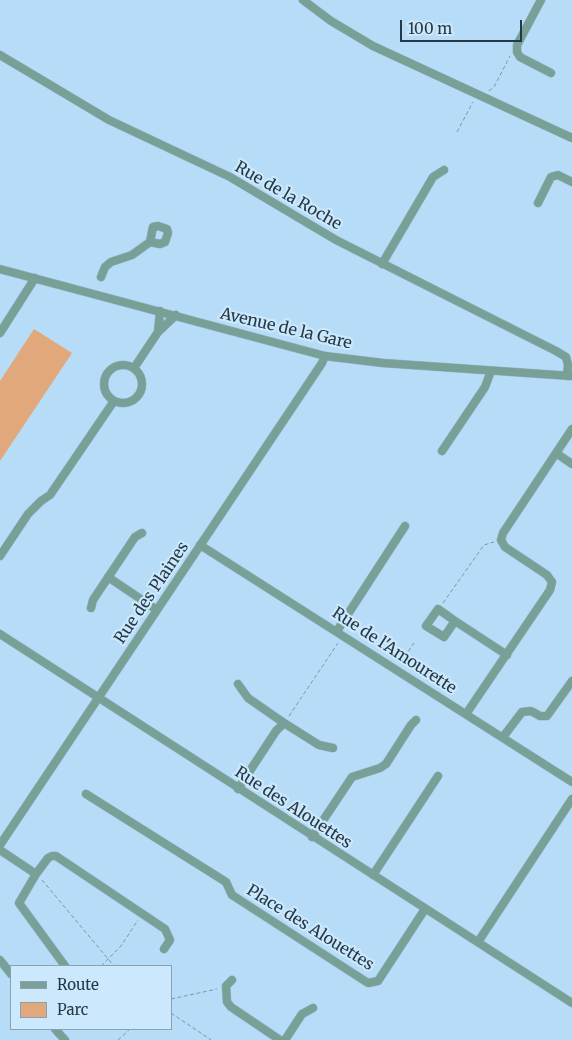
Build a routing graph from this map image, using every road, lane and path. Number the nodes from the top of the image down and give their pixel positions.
1 (303, 0) edge
2 (542, 0) edge
3 (0, 55) edge
4 (551, 72) dead end
5 (572, 138) edge
6 (444, 170) dead end
7 (572, 182) edge
8 (538, 203) dead end
9 (150, 242) dead end
10 (382, 264) junction
11 (0, 269) edge
12 (22, 274) junction
13 (101, 277) dead end
14 (35, 278) junction
15 (26, 295) junction
16 (160, 311) junction
17 (176, 315) junction
18 (0, 332) edge
19 (158, 332) junction
20 (325, 356) junction
21 (569, 358) edge
22 (134, 368) junction
23 (491, 371) junction
24 (570, 376) edge
25 (114, 401) junction
26 (572, 429) edge
27 (442, 451) dead end
28 (556, 453) junction
29 (572, 464) edge
30 (405, 526) dead end
31 (142, 533) dead end
32 (501, 540) junction
33 (200, 545) junction
34 (0, 556) edge
35 (108, 577) junction
36 (91, 608) dead end
37 (438, 609) junction
38 (157, 610) junction
39 (455, 621) junction
40 (340, 633) junction
41 (0, 634) edge
42 (414, 643) dead end
43 (506, 655) junction
44 (396, 669) junction
45 (572, 681) edge
46 (238, 684) dead end
47 (98, 699) junction
48 (466, 714) junction
49 (416, 720) dead end
50 (284, 723) junction
51 (503, 738) junction
52 (333, 748) dead end
53 (438, 776) dead end
54 (572, 782) edge
55 (238, 789) junction
56 (86, 794) dead end
57 (572, 799) edge
58 (312, 837) junction
59 (0, 846) edge
60 (0, 850) edge
61 (36, 874) junction
62 (372, 875) junction
63 (425, 909) junction
64 (143, 914) junction
65 (478, 942) junction
66 (164, 949) dead end
67 (0, 960) edge
68 (109, 960) junction
69 (64, 965) edge
70 (102, 965) edge
71 (113, 965) edge
72 (10, 973) edge
73 (229, 983) joint
74 (172, 999) edge
75 (572, 1003) edge
76 (314, 1008) dead end
77 (172, 1014) edge
78 (129, 1030) edge
79 (118, 1040) edge
80 (211, 1040) edge
81 (280, 1040) edge
82 (285, 1040) edge

1 - 5 street
2 - 4 street
3 - 10 street, Rue de la Roche
6 - 10 street
7 - 8 street
9 - 13 street
10 - 21 street, Rue de la Roche
11 - 12 street, Avenue de la Gare
12 - 14 street, Avenue de la Gare
12 - 15 street
14 - 15 street
14 - 16 street, Avenue de la Gare
15 - 18 street
16 - 17 street, Avenue de la Gare
16 - 19 street
17 - 19 street
17 - 20 street, Avenue de la Gare
19 - 22 street
20 - 23 street, Avenue de la Gare
20 - 33 street, Rue des Plaines
21 - 24 street, Rue de la Roche
22 - 25 street
22 - 25 street
23 - 24 street, Avenue de la Gare
23 - 27 street
25 - 34 street
26 - 28 street
28 - 29 street
28 - 32 street
30 - 40 street
31 - 35 street
32 - 37 path
32 - 43 street
33 - 38 street, Rue des Plaines
33 - 40 street, Rue de l'Amourette
35 - 36 street
35 - 38 street
37 - 39 street
37 - 39 street
38 - 47 street, Rue des Plaines
39 - 43 street
40 - 44 street, Rue de l'Amourette
40 - 50 path
41 - 47 street, Rue des Alouettes
42 - 44 path
43 - 48 street
44 - 48 street, Rue de l'Amourette
45 - 51 street
46 - 50 street
47 - 55 street, Rue des Alouettes
47 - 59 street, Rue des Plaines
48 - 51 street, Rue de l'Amourette
49 - 58 street
50 - 52 street
50 - 55 street
51 - 54 street, Rue de l'Amourette
53 - 62 street
55 - 58 street, Rue des Alouettes
56 - 63 street, Place des Alouettes
57 - 65 street
58 - 62 street, Rue des Alouettes
60 - 61 street
61 - 64 street
61 - 68 path
61 - 69 street
62 - 63 street, Rue des Alouettes
63 - 65 street, Rue des Alouettes
64 - 66 street
64 - 68 path
65 - 75 street, Rue des Alouettes
67 - 72 street
68 - 70 path
68 - 71 path
73 - 74 path
73 - 81 street
76 - 82 street
77 - 80 path
78 - 79 path

